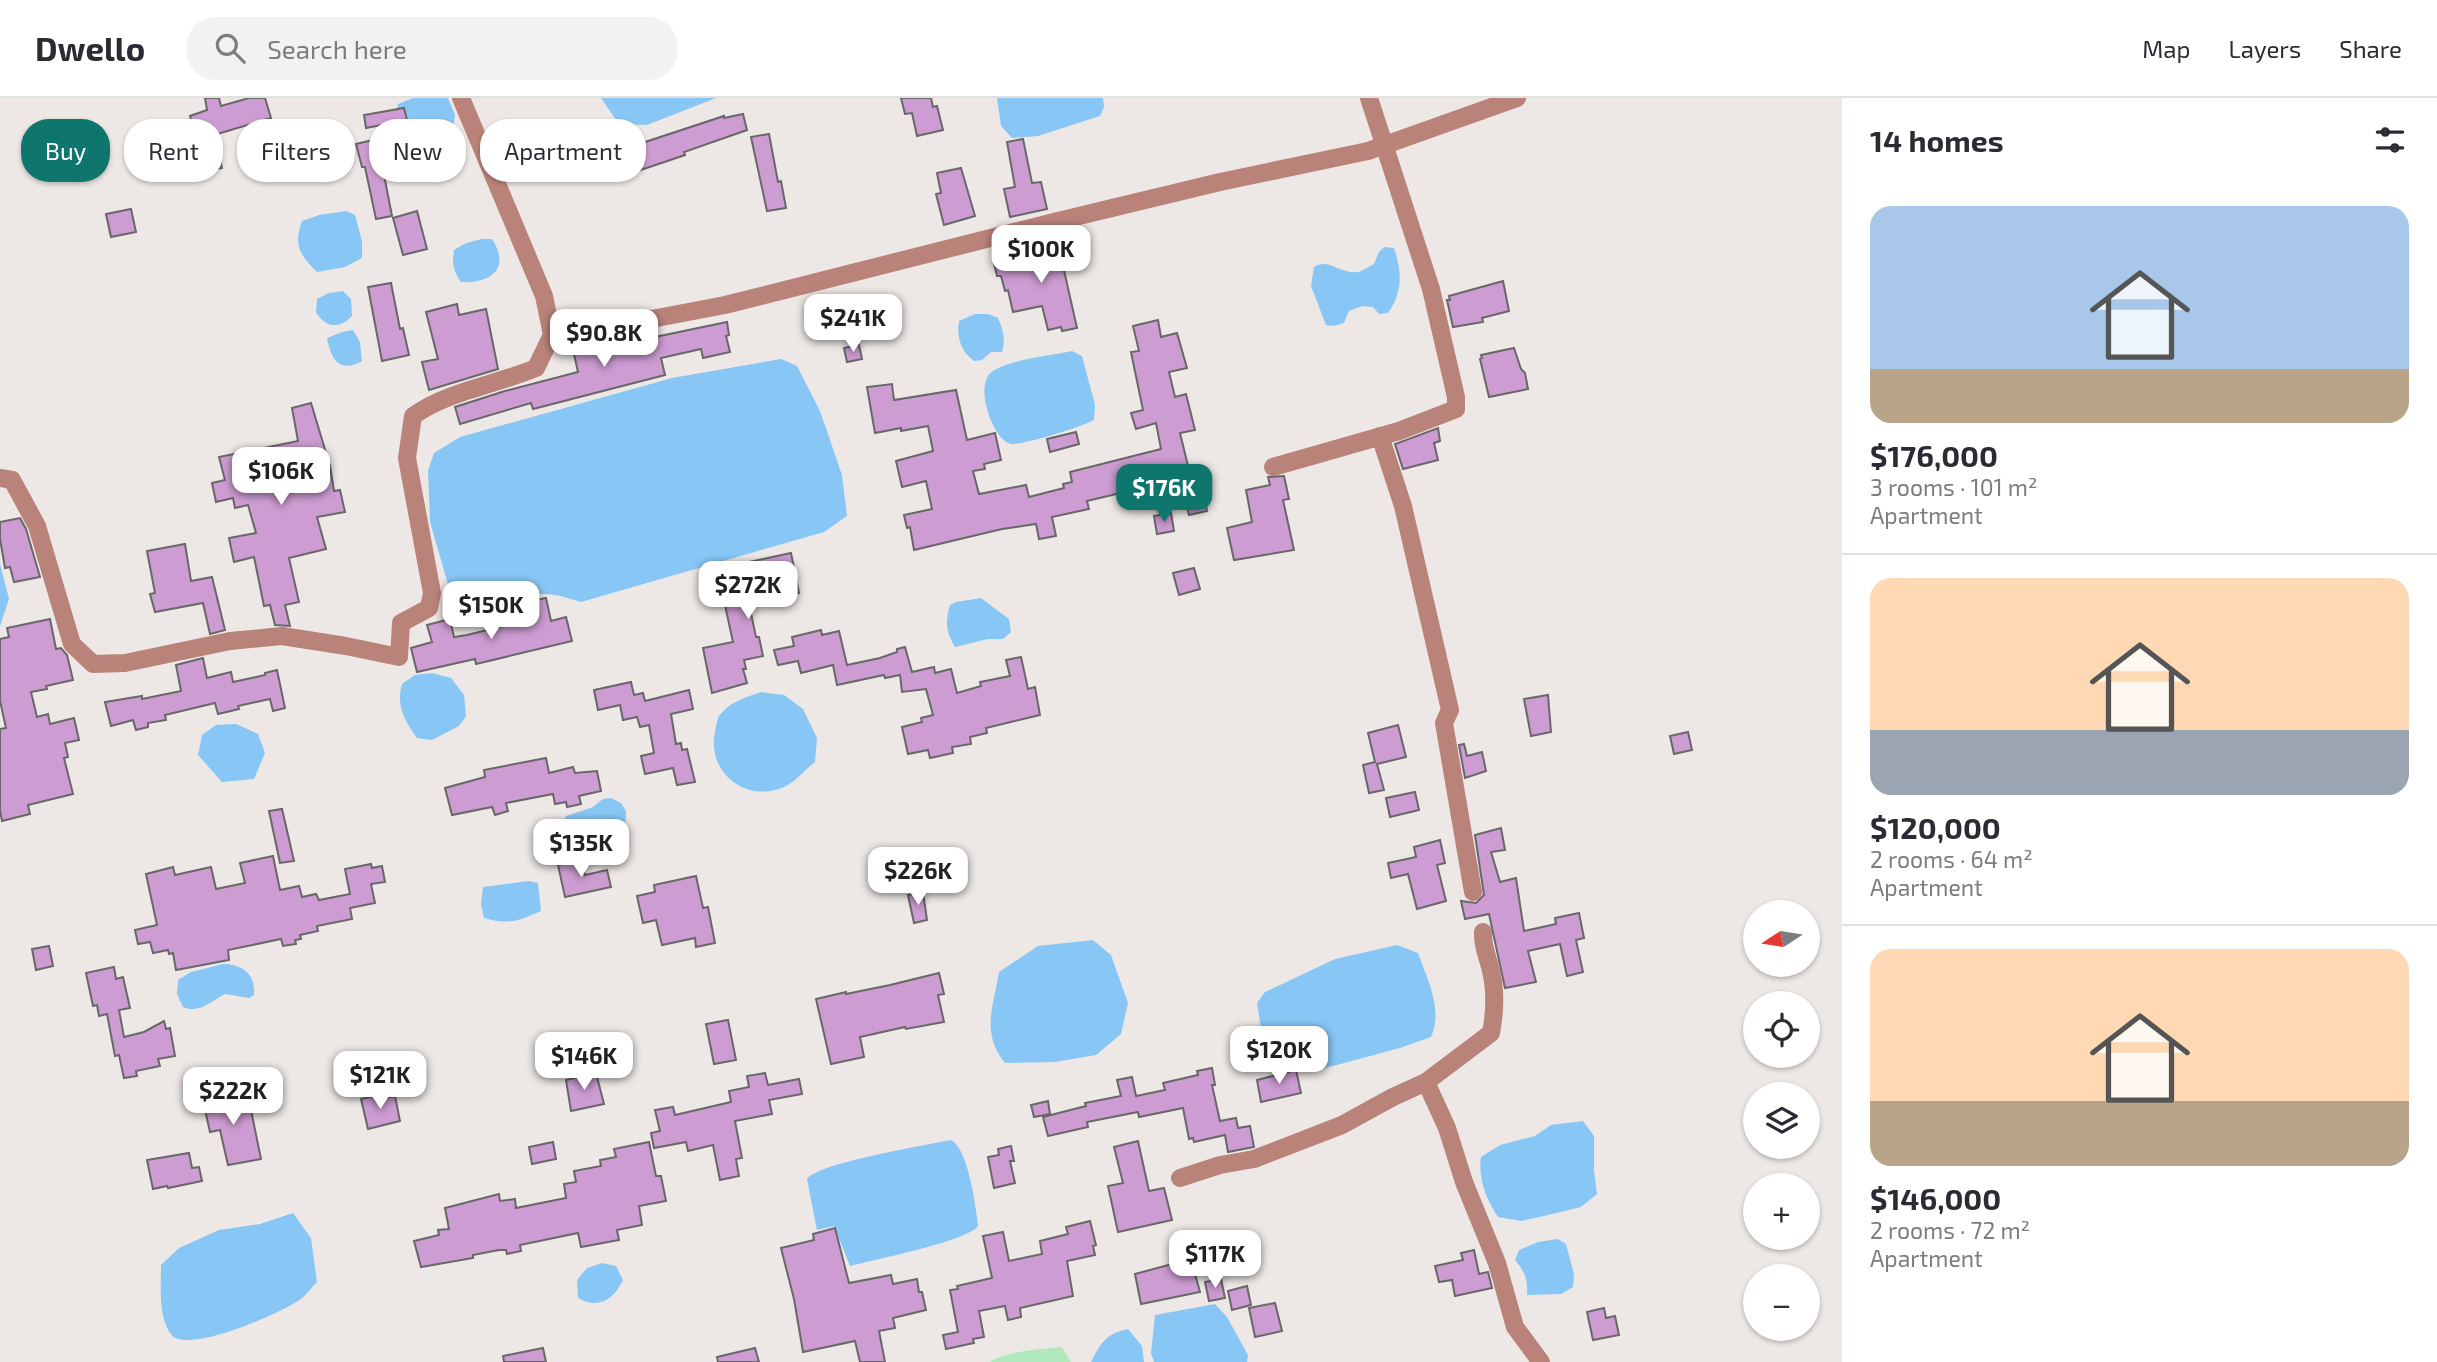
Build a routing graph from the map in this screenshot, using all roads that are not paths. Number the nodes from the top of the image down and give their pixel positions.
1 (461, 98) edge
2 (1369, 98) edge
3 (1517, 98) edge
4 (1385, 145) junction
5 (552, 335) junction
6 (1380, 436) junction
7 (1273, 467) dead end
8 (0, 478) edge
9 (1473, 892) dead end
10 (1483, 932) dead end
11 (1426, 1082) junction
12 (1180, 1178) dead end
13 (1541, 1362) edge

1 - 5 street
2 - 4 street
3 - 4 street
4 - 5 street
4 - 6 street
5 - 8 street
6 - 7 street
6 - 9 street
10 - 11 street
11 - 12 street
11 - 13 street

